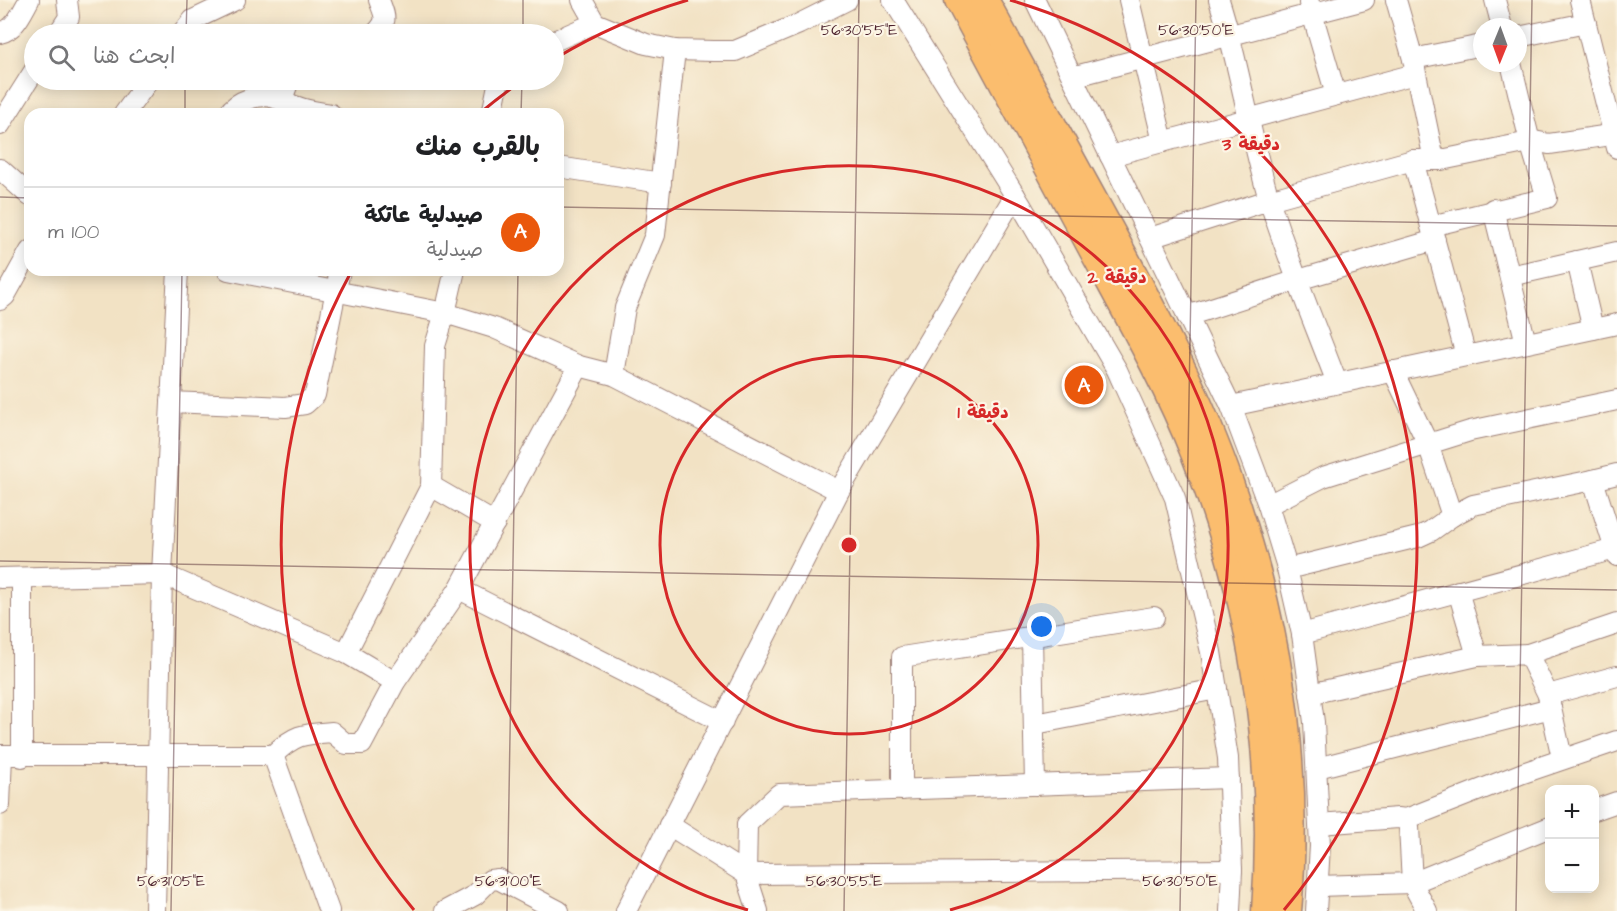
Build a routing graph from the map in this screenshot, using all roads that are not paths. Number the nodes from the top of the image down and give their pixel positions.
1 (30, 0) edge
2 (40, 0) edge
3 (67, 0) edge
4 (194, 0) edge
5 (235, 0) edge
6 (379, 0) edge
7 (582, 0) edge
8 (847, 0) edge
9 (893, 0) edge
10 (959, 0) edge
11 (984, 0) edge
12 (1035, 0) edge
13 (1129, 0) edge
14 (1220, 0) edge
15 (1364, 0) edge
16 (1396, 0) edge
17 (1495, 0) edge
18 (1580, 0) edge
19 (1310, 6) edge
20 (1500, 18) edge
21 (595, 23) junction
22 (1586, 23) junction
23 (64, 24) edge
24 (189, 24) edge
25 (193, 24) edge
26 (384, 24) edge
27 (0, 33) edge
28 (1231, 34) junction
29 (1527, 35) edge
30 (564, 37) edge
31 (1473, 48) edge
32 (675, 50) junction
33 (1144, 58) junction
34 (1414, 66) junction
35 (1513, 72) edge
36 (1072, 77) junction
37 (1608, 77) edge
38 (24, 87) edge
39 (142, 90) edge
40 (286, 90) edge
41 (497, 90) edge
42 (1336, 95) junction
43 (282, 100) junction
44 (128, 108) edge
45 (233, 108) edge
46 (302, 108) edge
47 (493, 108) edge
48 (1248, 119) junction
49 (0, 125) edge
50 (1616, 139) edge
51 (1163, 142) junction
52 (1530, 142) junction
53 (1110, 156) junction
54 (1413, 160) junction
55 (1434, 160) junction
56 (564, 168) edge
57 (2, 173) edge
58 (661, 183) junction
59 (24, 191) edge
60 (1015, 195) junction
61 (1269, 200) junction
62 (1493, 209) junction
63 (1433, 233) junction
64 (1150, 238) junction
65 (1617, 252) edge
66 (1577, 261) junction
67 (24, 262) edge
68 (178, 276) edge
69 (258, 276) edge
70 (339, 276) edge
71 (454, 276) edge
72 (1510, 276) junction
73 (1298, 280) junction
74 (337, 292) junction
75 (0, 300) edge
76 (445, 313) junction
77 (1187, 316) junction
78 (1617, 324) edge
79 (1593, 329) junction
80 (1526, 343) junction
81 (1466, 356) junction
82 (579, 366) junction
83 (1394, 371) junction
84 (614, 375) junction
85 (1337, 383) junction
86 (1617, 400) edge
87 (171, 402) junction
88 (1231, 406) junction
89 (1428, 444) junction
90 (1617, 474) edge
91 (1593, 480) junction
92 (431, 486) junction
93 (839, 491) junction
94 (1268, 506) junction
95 (1452, 516) junction
96 (495, 523) junction
97 (1616, 553) edge
98 (1287, 569) junction
99 (162, 574) junction
100 (0, 578) edge
101 (22, 578) junction
102 (459, 589) junction
103 (1458, 591) junction
104 (1154, 617) dead end
105 (1617, 624) edge
106 (1302, 634) junction
107 (1032, 636) junction
108 (346, 653) junction
109 (1528, 654) junction
110 (1477, 656) junction
111 (1617, 676) edge
112 (395, 682) junction
113 (1217, 689) junction
114 (1310, 694) junction
115 (1550, 702) junction
116 (723, 722) junction
117 (1035, 724) junction
118 (1617, 741) edge
119 (273, 755) junction
120 (8, 756) edge
121 (158, 756) junction
122 (1562, 758) junction
123 (1317, 768) junction
124 (1228, 778) junction
125 (1035, 785) junction
126 (902, 790) junction
127 (1617, 802) edge
128 (0, 805) edge
129 (1599, 808) edge
130 (1406, 819) junction
131 (1319, 824) junction
132 (669, 825) junction
133 (1545, 829) edge
134 (1232, 870) junction
135 (746, 874) junction
136 (1412, 883) junction
137 (1318, 886) junction
138 (155, 911) edge
139 (329, 911) edge
140 (445, 911) edge
141 (560, 911) edge
142 (626, 911) edge
143 (759, 911) edge
144 (1230, 911) edge
145 (1266, 911) edge
146 (1287, 911) edge
147 (1316, 911) edge
148 (1427, 911) edge

1 - 2 street
1 - 27 street
3 - 23 street
4 - 24 street
5 - 25 street
6 - 26 street
7 - 21 street
8 - 32 street
9 - 60 street
10 - 145 highway
11 - 146 highway
12 - 36 street
13 - 33 street
14 - 28 street
15 - 19 street
16 - 34 street
17 - 20 street
18 - 22 street
19 - 28 street
19 - 42 street
21 - 30 street
21 - 32 street
22 - 29 street
22 - 37 street
28 - 33 street
28 - 48 street
31 - 34 street
32 - 58 street
33 - 36 street
33 - 51 street
34 - 42 street
34 - 55 street
35 - 52 street
36 - 53 street
37 - 50 street
38 - 49 street
39 - 44 street
40 - 43 street
41 - 47 street
42 - 48 street
43 - 45 street
43 - 46 street
48 - 51 street
48 - 61 street
50 - 52 street
51 - 53 street
52 - 55 street
52 - 62 street
53 - 64 street
54 - 55 street
54 - 61 street
54 - 63 street
56 - 58 street
57 - 59 street
58 - 84 street
60 - 93 street
60 - 113 street
61 - 64 street
61 - 73 street
62 - 63 street
62 - 72 street
63 - 73 street
63 - 81 street
64 - 77 street
65 - 66 street
66 - 72 street
66 - 79 street
67 - 75 street
68 - 87 street
69 - 74 street
70 - 74 street
71 - 76 street
72 - 80 street
73 - 77 street
73 - 85 street
74 - 76 street
74 - 87 street
76 - 82 street
76 - 92 street
77 - 88 street
78 - 79 street
79 - 80 street
80 - 81 street
81 - 83 street
82 - 84 street
82 - 96 street
83 - 85 street
83 - 89 street
84 - 93 street
85 - 88 street
86 - 89 street
87 - 99 street
88 - 94 street
89 - 94 street
89 - 95 street
90 - 91 street
91 - 95 street
91 - 97 street
92 - 96 street
92 - 108 street
93 - 116 street
94 - 98 street
95 - 98 street
96 - 102 street
97 - 103 street
98 - 106 street
99 - 101 street
99 - 108 street
99 - 121 street
100 - 101 street
101 - 120 street
102 - 112 street
102 - 116 street
103 - 106 street
103 - 110 street
104 - 107 street
105 - 109 street
106 - 114 street
107 - 117 street
107 - 126 street
108 - 112 street
109 - 110 street
109 - 115 street
110 - 114 street
111 - 115 street
112 - 119 street
113 - 117 street
113 - 124 street
114 - 123 street
115 - 122 street
115 - 123 street
116 - 132 street
117 - 125 street
118 - 122 street
119 - 121 street
119 - 139 street
120 - 121 street
120 - 128 street
121 - 138 street
122 - 130 street
123 - 131 street
124 - 125 street
124 - 134 street
125 - 126 street
126 - 135 street
127 - 129 street
130 - 131 street
130 - 136 street
131 - 137 street
132 - 135 street
132 - 142 street
133 - 136 street
134 - 135 street
134 - 144 street
135 - 143 street
136 - 137 street
136 - 148 street
137 - 147 street
140 - 141 street

